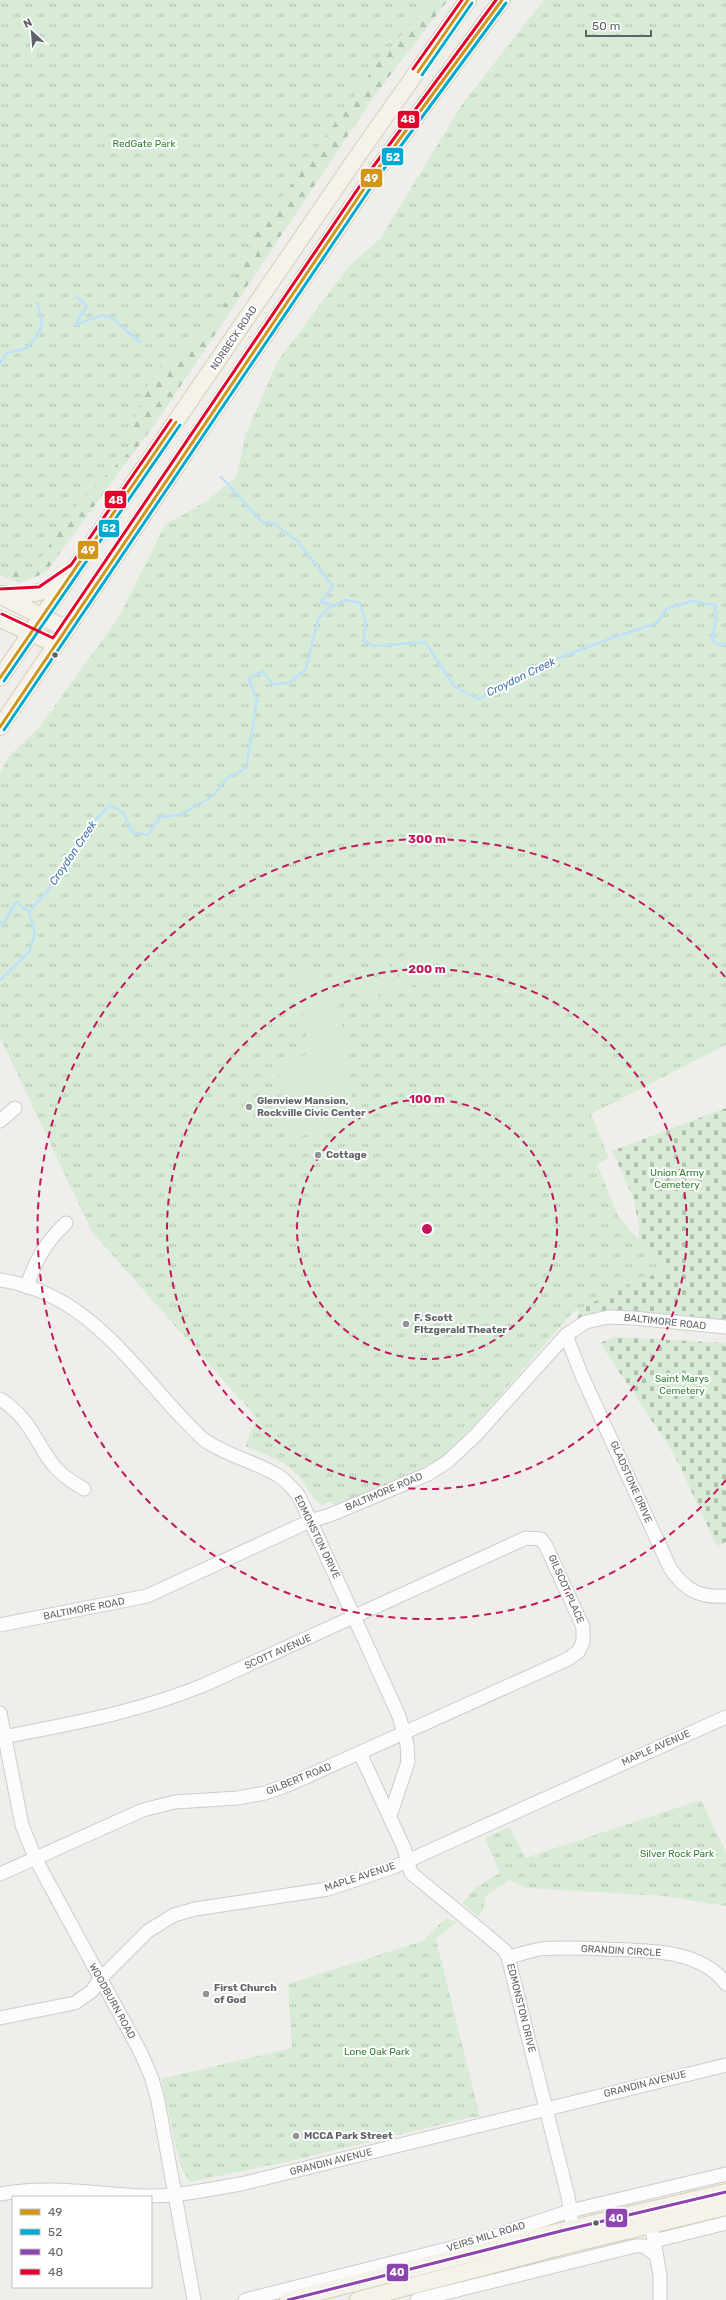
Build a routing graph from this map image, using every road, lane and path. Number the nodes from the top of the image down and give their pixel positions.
1 (468, 0) edge
2 (502, 0) edge
3 (75, 569) junction
4 (0, 594) edge
5 (42, 617) junction
6 (0, 619) edge
7 (65, 628) junction
8 (31, 632) junction
9 (55, 644) junction
10 (0, 678) edge
11 (0, 727) edge
12 (15, 1108) dead end
13 (0, 1121) edge
14 (66, 1223) dead end
15 (0, 1280) edge
16 (27, 1287) junction
17 (726, 1327) edge
18 (566, 1335) junction
19 (0, 1399) edge
20 (84, 1489) dead end
21 (310, 1521) junction
22 (541, 1539) joint
23 (726, 1596) edge
24 (354, 1618) junction
25 (0, 1625) edge
26 (583, 1642) joint
27 (0, 1713) edge
28 (726, 1717) edge
29 (404, 1732) junction
30 (4, 1737) junction
31 (360, 1753) junction
32 (390, 1816) junction
33 (35, 1858) junction
34 (407, 1860) junction
35 (0, 1874) edge
36 (508, 1957) junction
37 (100, 1980) junction
38 (726, 1984) edge
39 (0, 2018) edge
40 (726, 2065) edge
41 (546, 2109) junction
42 (726, 2174) edge
43 (726, 2192) edge
44 (0, 2194) edge
45 (176, 2195) junction
46 (726, 2208) edge
47 (570, 2211) junction
48 (726, 2223) edge
49 (651, 2226) junction
50 (573, 2236) junction
51 (656, 2255) junction
52 (194, 2300) edge
53 (245, 2300) edge
54 (288, 2300) edge
55 (358, 2300) edge
56 (417, 2300) edge
57 (660, 2300) edge

1 - 3 main road, NORBECK ROAD
2 - 7 main road
3 - 4 main road
3 - 5 main road, NORBECK ROAD
4 - 5 main road
5 - 7 main road
5 - 8 main road, NORBECK ROAD
6 - 8 main road
7 - 9 main road
8 - 9 main road
8 - 10 main road, NORBECK ROAD
9 - 11 main road
12 - 13 street
14 - 16 street
15 - 16 street, EDMONSTON DRIVE
16 - 21 street, EDMONSTON DRIVE
17 - 18 street, BALTIMORE ROAD
18 - 21 street, BALTIMORE ROAD
18 - 23 street, GLADSTONE DRIVE
19 - 20 street
21 - 24 street, EDMONSTON DRIVE
21 - 25 street, BALTIMORE ROAD
22 - 24 street, SCOTT AVENUE
22 - 26 street, GILSCOT PLACE
24 - 29 street, EDMONSTON DRIVE
24 - 30 street, SCOTT AVENUE
26 - 29 street, GILBERT ROAD
27 - 30 street, WOODBURN ROAD
28 - 34 street, MAPLE AVENUE
29 - 31 street, GILBERT ROAD
29 - 32 street, EDMONSTON DRIVE
30 - 33 street, WOODBURN ROAD
31 - 32 street, EDMONSTON DRIVE
31 - 33 street, GILBERT ROAD
32 - 34 street, EDMONSTON DRIVE
33 - 35 street, GILBERT ROAD
33 - 37 street, WOODBURN ROAD
34 - 36 street, EDMONSTON DRIVE
34 - 37 street, MAPLE AVENUE
36 - 38 street, GRANDIN CIRCLE
36 - 41 street, EDMONSTON DRIVE
37 - 39 street, MAPLE AVENUE
37 - 45 street, WOODBURN ROAD
40 - 41 street, GRANDIN AVENUE
41 - 45 street, GRANDIN AVENUE
41 - 47 street, EDMONSTON DRIVE
42 - 47 street, VEIRS MILL ROAD
43 - 49 main road, VEIRS MILL ROAD
44 - 45 street, GRANDIN AVENUE
45 - 52 street, WOODBURN ROAD
46 - 49 main road, VEIRS MILL ROAD
47 - 50 street, EDMONSTON DRIVE
47 - 53 street, VEIRS MILL ROAD
48 - 49 street, VEIRS MILL ROAD
49 - 50 main road, VEIRS MILL ROAD
49 - 51 street
50 - 54 main road, VEIRS MILL ROAD
50 - 55 main road, VEIRS MILL ROAD
51 - 56 street
51 - 57 street

